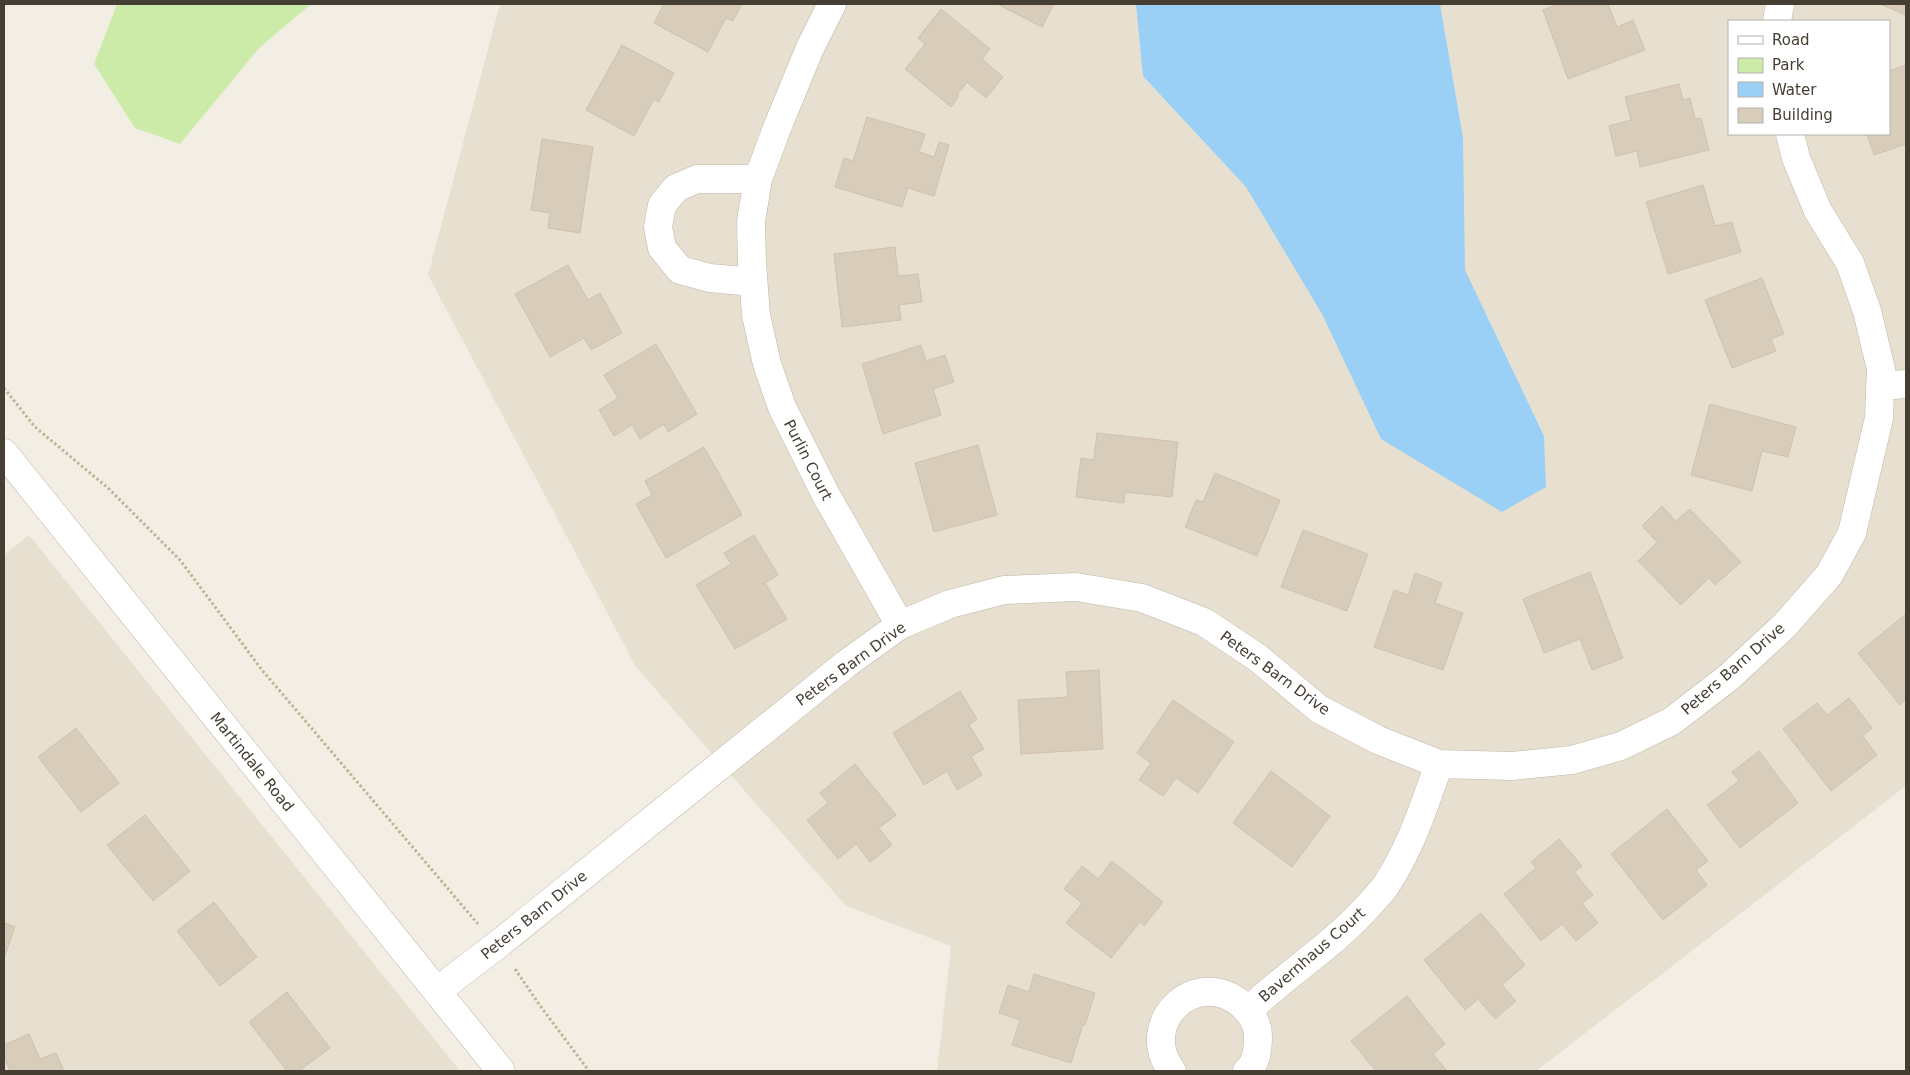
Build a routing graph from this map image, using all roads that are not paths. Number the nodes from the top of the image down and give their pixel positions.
1 (832, 4) edge
2 (1780, 4) edge
3 (1777, 20) edge
4 (1790, 135) edge
5 (758, 179) junction
6 (753, 282) junction
7 (1893, 385) edge
8 (4, 453) edge
9 (900, 625) junction
10 (1439, 764) junction
11 (436, 991) junction
12 (1249, 1010) junction
13 (501, 1071) edge
14 (1172, 1071) edge
15 (1247, 1071) edge

1 - 5 street, Purlin Court
2 - 3 street
4 - 7 street, Peters Barn Drive
5 - 6 street, Purlin Court
5 - 6 street
6 - 9 street, Purlin Court
7 - 10 street, Peters Barn Drive
8 - 11 street, Martindale Road
9 - 10 street, Peters Barn Drive
9 - 11 street, Peters Barn Drive
10 - 12 street, Bavernhaus Court
11 - 13 street, Martindale Road
12 - 14 street, Bavernhaus Court
12 - 15 street, Bavernhaus Court

